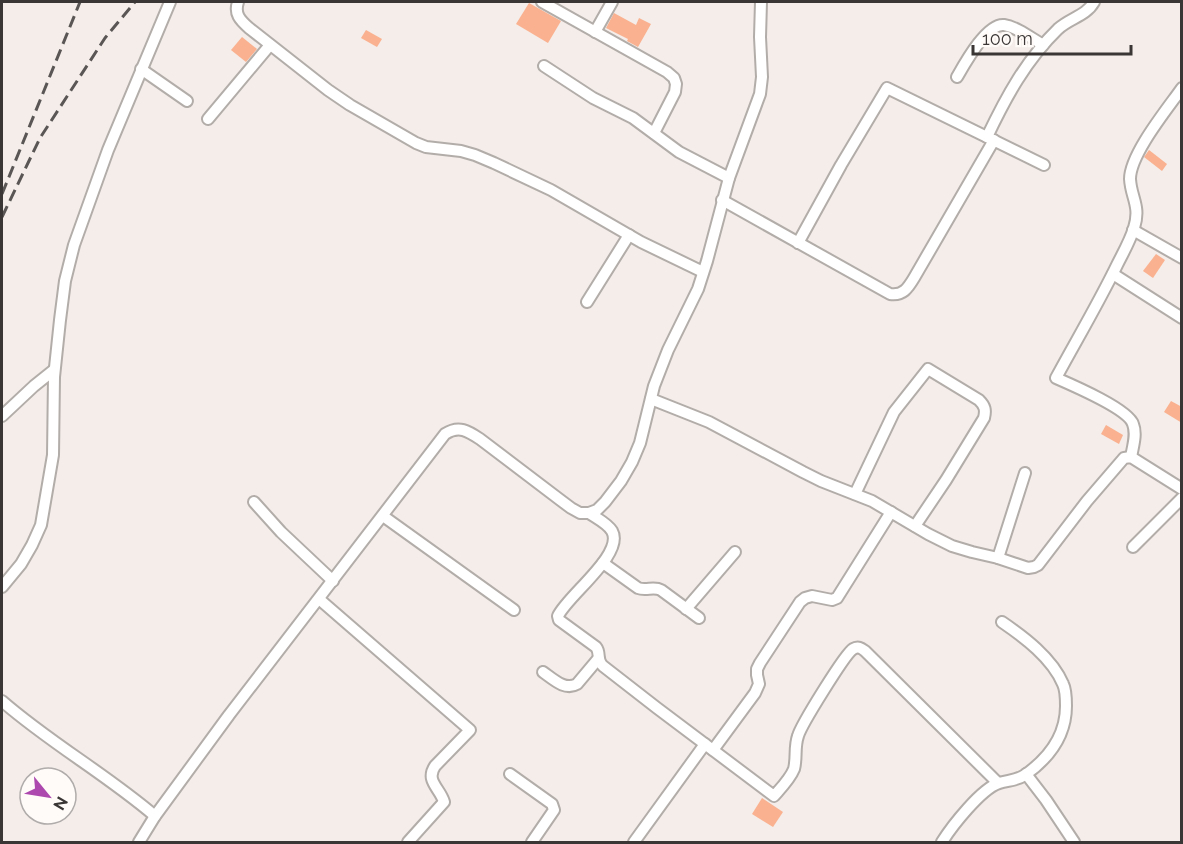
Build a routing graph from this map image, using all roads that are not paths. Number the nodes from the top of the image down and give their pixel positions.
1 (170, 2) edge
2 (238, 2) edge
3 (542, 2) edge
4 (612, 2) edge
5 (761, 2) edge
6 (1094, 2) edge
7 (594, 32) junction
8 (270, 45) junction
9 (1043, 45) junction
10 (544, 66) dead end
11 (141, 69) junction
12 (957, 77) dead end
13 (1182, 88) edge
14 (187, 101) dead end
15 (208, 119) dead end
16 (654, 133) junction
17 (991, 139) junction
18 (1044, 165) dead end
19 (729, 178) junction
20 (722, 200) junction
21 (1133, 230) junction
22 (629, 235) junction
23 (798, 243) junction
24 (1182, 258) edge
25 (703, 272) junction
26 (1113, 274) junction
27 (587, 302) dead end
28 (1182, 318) edge
29 (54, 370) junction
30 (651, 399) junction
31 (2, 416) edge
32 (1131, 457) junction
33 (1025, 473) dead end
34 (1182, 489) edge
35 (855, 494) junction
36 (1182, 498) edge
37 (254, 502) dead end
38 (891, 512) junction
39 (589, 513) junction
40 (383, 516) junction
41 (915, 526) junction
42 (1133, 547) dead end
43 (735, 552) dead end
44 (998, 558) junction
45 (603, 563) junction
46 (333, 581) junction
47 (2, 587) edge
48 (319, 599) junction
49 (686, 609) junction
50 (514, 610) dead end
51 (699, 618) dead end
52 (1002, 621) dead end
53 (598, 659) junction
54 (543, 672) dead end
55 (2, 701) edge
56 (709, 747) junction
57 (510, 774) dead end
58 (1026, 774) junction
59 (998, 783) junction
60 (155, 816) junction
61 (139, 843) edge
62 (408, 843) edge
63 (532, 843) edge
64 (634, 843) edge
65 (942, 843) edge
66 (1074, 843) edge

1 - 11 street
2 - 8 street
3 - 7 street
4 - 7 street
5 - 19 street
6 - 9 street
7 - 16 street
8 - 15 street
8 - 22 street
9 - 12 street
9 - 17 street
10 - 16 street
11 - 14 street
11 - 29 street
13 - 21 street
16 - 19 street
17 - 18 street
17 - 23 street
17 - 23 street
19 - 20 street
20 - 23 street
20 - 25 street
21 - 24 street
21 - 26 street
22 - 25 street
22 - 27 street
25 - 30 street
26 - 28 street
26 - 32 street
29 - 31 street
29 - 47 street
30 - 35 street
30 - 39 street
32 - 34 street
32 - 44 street
33 - 44 street
35 - 38 street
35 - 41 street
36 - 42 street
37 - 46 street
38 - 41 street
38 - 56 street
39 - 40 street
39 - 45 street
40 - 46 street
40 - 50 street
41 - 44 street
43 - 49 street
45 - 49 street
45 - 53 street
46 - 48 street
48 - 60 street
48 - 62 street
49 - 51 street
52 - 58 street
53 - 54 street
53 - 56 street
55 - 60 street
56 - 59 street
56 - 64 street
57 - 63 street
58 - 59 street
58 - 66 street
59 - 65 street
60 - 61 street

